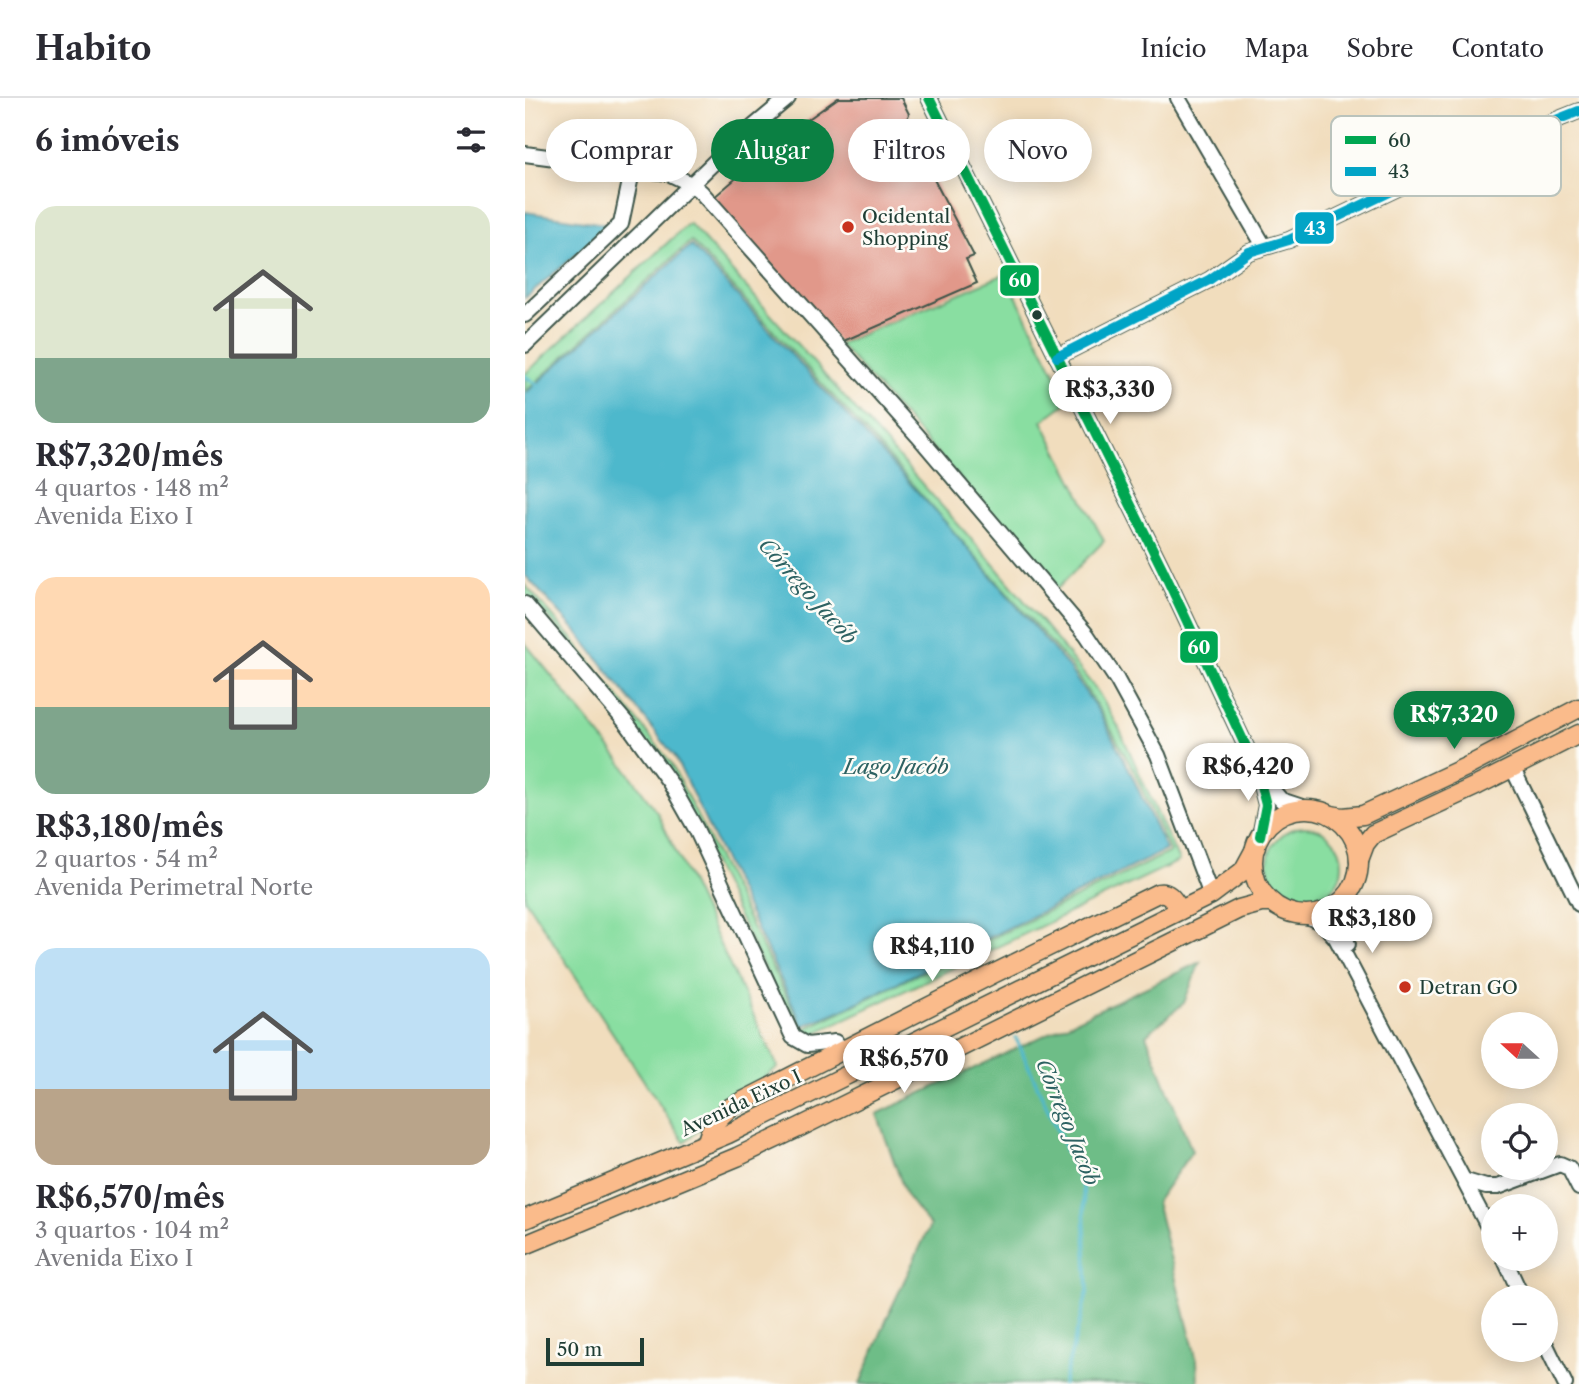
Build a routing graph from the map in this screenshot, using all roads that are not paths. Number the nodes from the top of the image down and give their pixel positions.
1 (788, 98) edge
2 (929, 98) edge
3 (1178, 98) edge
4 (1579, 111) edge
5 (1561, 118) edge
6 (525, 154) edge
7 (546, 157) edge
8 (630, 182) edge
9 (687, 182) edge
10 (691, 184) junction
11 (1380, 196) edge
12 (1264, 246) junction
13 (525, 315) edge
14 (526, 345) edge
15 (1057, 357) junction
16 (525, 604) edge
17 (1579, 709) edge
18 (1579, 734) edge
19 (1512, 767) junction
20 (1257, 770) junction
21 (1308, 809) junction
22 (1330, 815) junction
23 (1258, 842) junction
24 (1359, 860) junction
25 (1349, 894) junction
26 (1211, 895) junction
27 (1272, 903) junction
28 (1579, 904) edge
29 (1180, 910) junction
30 (1304, 915) junction
31 (1377, 1016) junction
32 (844, 1050) junction
33 (708, 1143) junction
34 (1466, 1181) junction
35 (1579, 1188) edge
36 (1481, 1212) edge
37 (525, 1219) edge
38 (525, 1245) edge
39 (1554, 1362) edge
40 (1565, 1384) edge

1 - 10 street
2 - 15 street
3 - 12 street
4 - 5 street
6 - 7 street
8 - 13 street
9 - 10 street
10 - 14 street
10 - 26 street
11 - 12 street
12 - 15 street
15 - 20 street
16 - 32 street
17 - 22 main road
18 - 19 main road
19 - 24 main road
19 - 28 street
20 - 21 street
20 - 23 street
21 - 22 main road
21 - 23 main road
22 - 24 main road
23 - 26 main road, Avenida Eixo I
23 - 27 main road
24 - 25 main road
25 - 30 main road
25 - 31 street
26 - 29 main road, Avenida Eixo I
27 - 30 main road
27 - 38 main road
29 - 32 main road
29 - 33 main road, Avenida Eixo I
30 - 31 street
31 - 34 street
32 - 33 main road
33 - 37 main road, Avenida Eixo I
34 - 35 street
34 - 36 street
39 - 40 street

